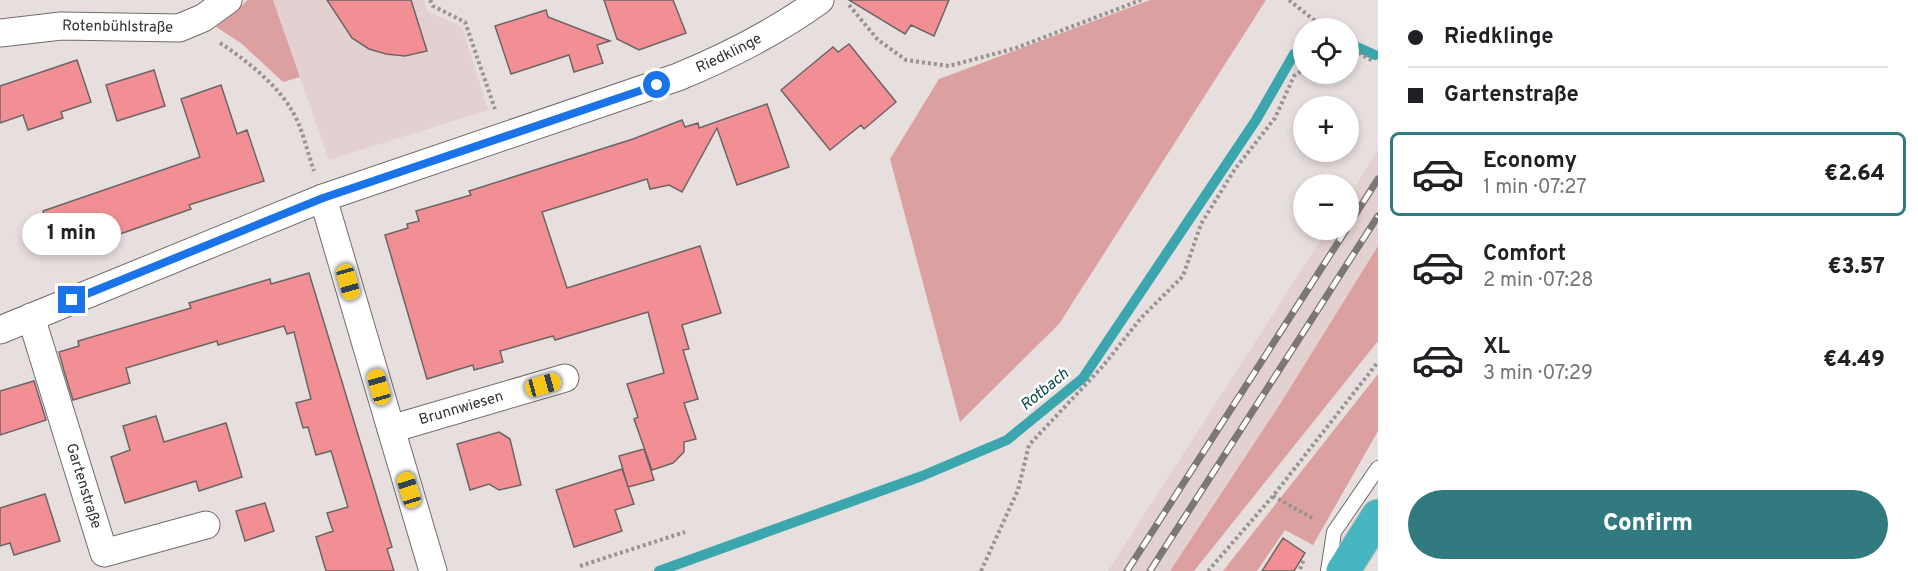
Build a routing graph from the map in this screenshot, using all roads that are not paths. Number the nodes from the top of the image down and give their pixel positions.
1 (228, 0) edge
2 (820, 0) edge
3 (0, 33) edge
4 (323, 198) junction
5 (31, 316) junction
6 (0, 330) edge
7 (565, 378) dead end
8 (391, 429) junction
9 (1378, 468) edge
10 (1378, 516) edge
11 (206, 525) dead end
12 (433, 571) edge
13 (1328, 571) edge
14 (1343, 571) edge

1 - 3 street, Rotenbühlstraße
2 - 4 street, Riedklinge
4 - 5 street
4 - 8 street
5 - 6 street
5 - 11 street, Gartenstraße
7 - 8 street, Brunnwiesen
8 - 12 street
9 - 13 lane
10 - 14 highway

